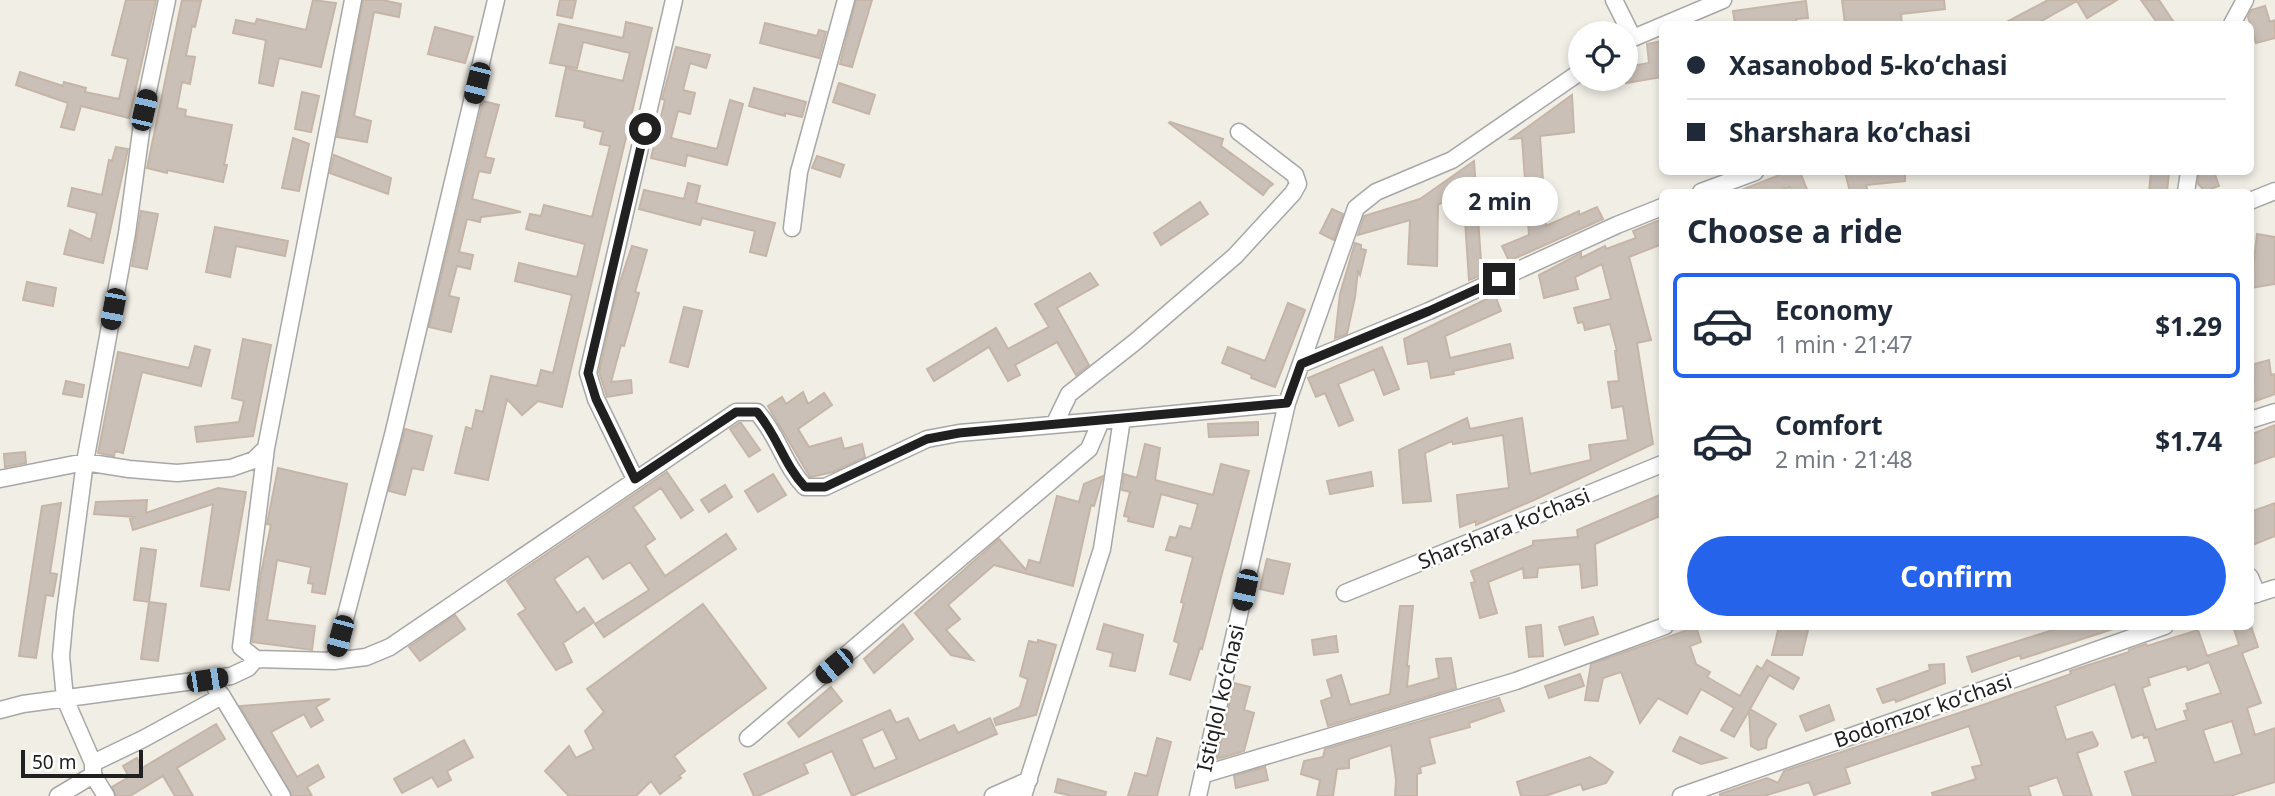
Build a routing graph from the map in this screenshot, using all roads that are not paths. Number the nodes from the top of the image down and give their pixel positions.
1 (167, 0) edge
2 (353, 0) edge
3 (496, 0) edge
4 (674, 0) edge
5 (846, 0) edge
6 (1614, 0) edge
7 (1723, 0) edge
8 (2245, 0) edge
9 (1622, 21) edge
10 (1672, 21) edge
11 (2234, 21) edge
12 (1659, 27) edge
13 (1638, 35) edge
14 (1568, 80) edge
15 (1239, 132) dead end
16 (1747, 175) edge
17 (1709, 189) edge
18 (2275, 191) edge
19 (2254, 199) edge
20 (1659, 209) edge
21 (792, 228) dead end
22 (1301, 364) junction
23 (1287, 403) junction
24 (2275, 412) edge
25 (1122, 419) junction
26 (2254, 419) edge
27 (1101, 421) junction
28 (1054, 425) junction
29 (266, 448) junction
30 (85, 462) junction
31 (1659, 465) edge
32 (0, 479) edge
33 (635, 479) junction
34 (2275, 587) edge
35 (1345, 593) dead end
36 (2254, 595) edge
37 (1659, 628) edge
38 (2154, 630) edge
39 (256, 659) junction
40 (334, 661) junction
41 (207, 680) junction
42 (222, 696) junction
43 (65, 699) junction
44 (0, 710) edge
45 (748, 738) dead end
46 (93, 769) junction
47 (1205, 774) junction
48 (1030, 780) junction
49 (58, 796) edge
50 (106, 796) edge
51 (282, 796) edge
52 (993, 796) edge
53 (1023, 796) edge
54 (1198, 796) edge
55 (1681, 796) edge

1 - 30 street
2 - 29 street
3 - 40 street
4 - 33 street
5 - 21 street
6 - 9 street
7 - 10 street
8 - 11 street
12 - 13 street
14 - 22 street, Istiqlol koʻchasi
15 - 28 street
16 - 17 street
18 - 19 street
20 - 22 street
22 - 23 street, Istiqlol koʻchasi
23 - 25 street
23 - 47 street, Istiqlol koʻchasi
24 - 26 street
25 - 27 street
25 - 48 street
27 - 28 street
27 - 45 street
28 - 33 street
29 - 30 street
29 - 39 street
30 - 32 street
30 - 43 street
31 - 35 street, Sharshara koʻchasi
33 - 40 street
34 - 36 street
37 - 47 street
38 - 55 street, Bodomzor koʻchasi
39 - 40 street
39 - 41 street
41 - 42 street
41 - 43 street
42 - 46 street
42 - 51 street
43 - 44 street
43 - 46 street
46 - 49 street
46 - 50 street
47 - 54 street, Istiqlol koʻchasi
48 - 52 street
48 - 53 street

